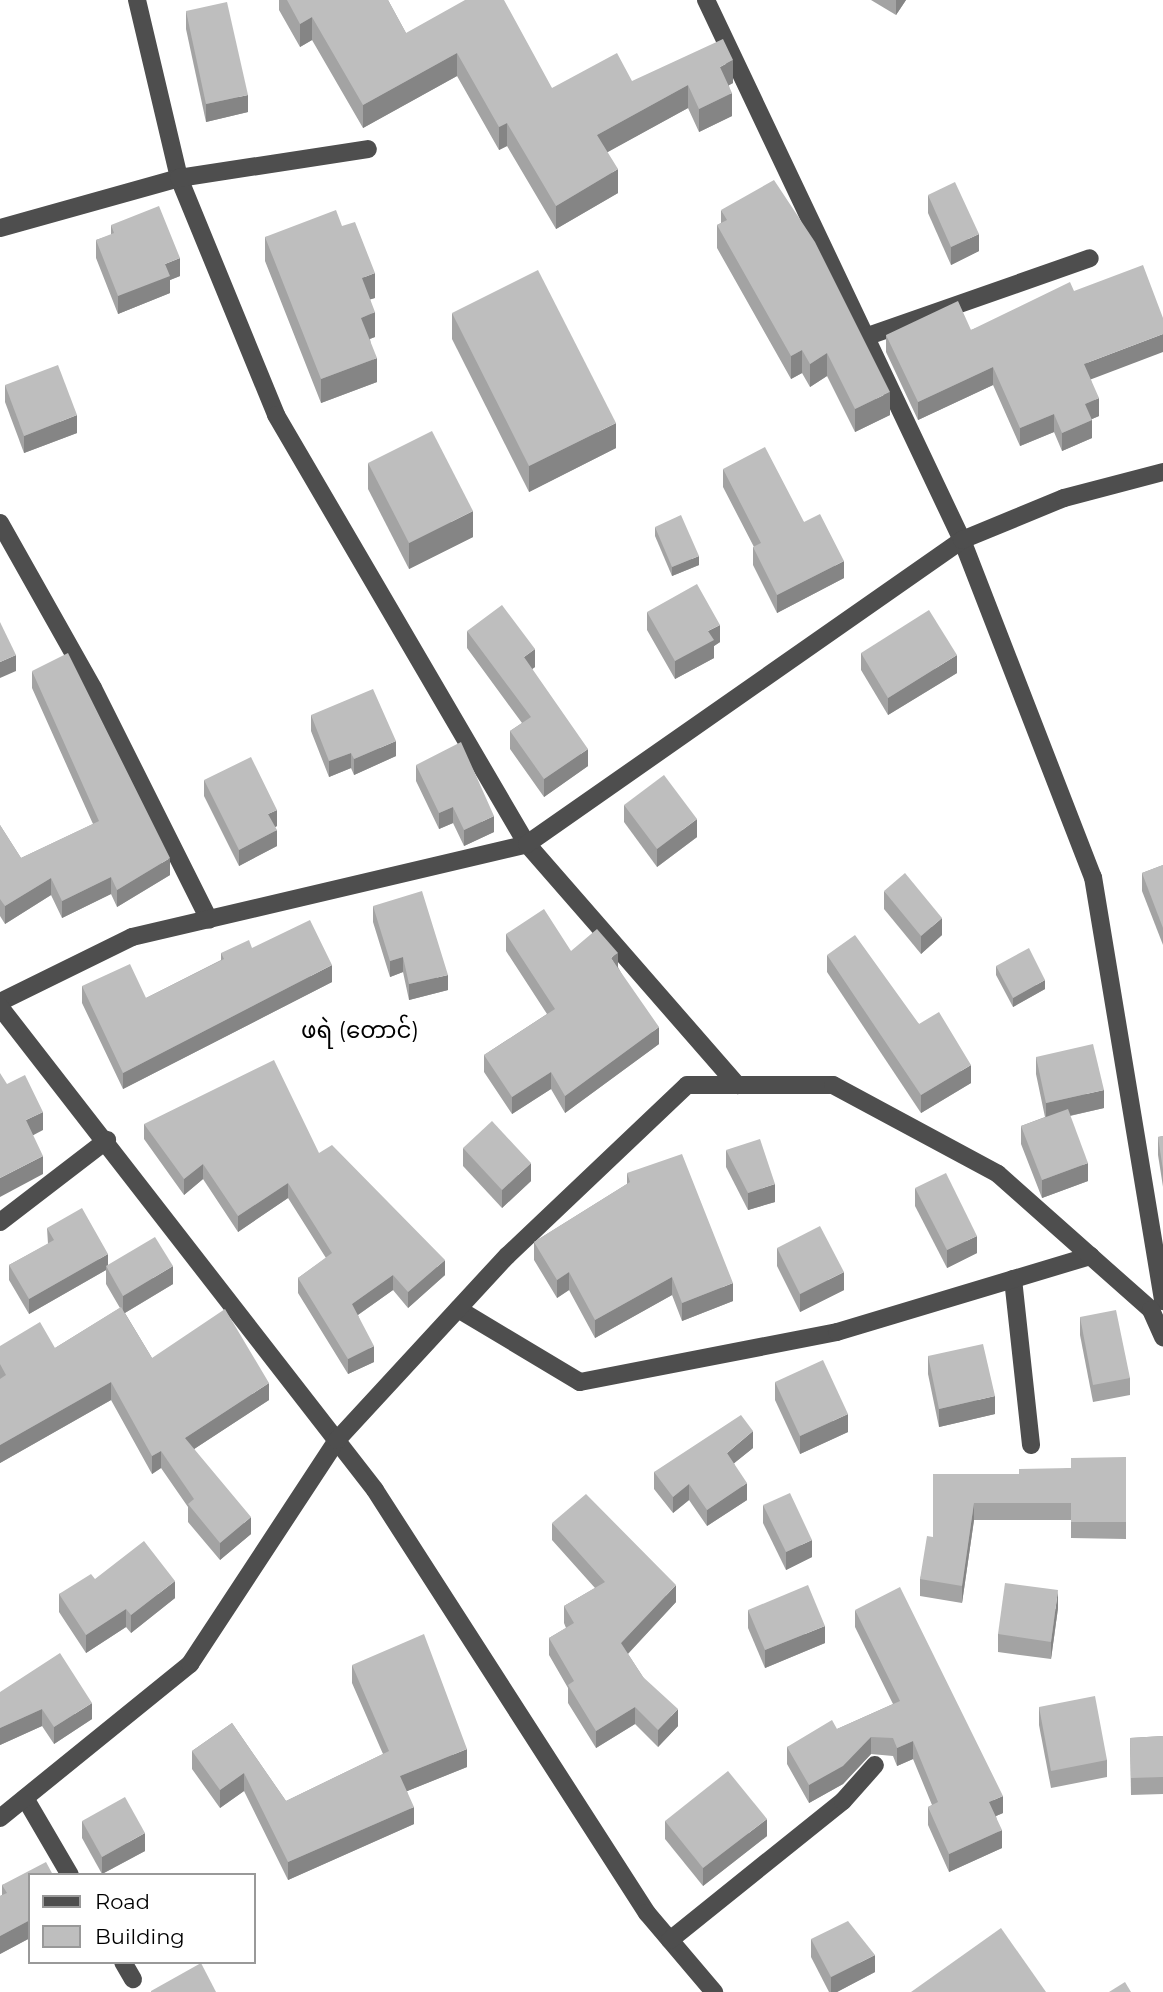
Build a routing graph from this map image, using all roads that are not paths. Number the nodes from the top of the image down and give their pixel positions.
1 (137, 0) edge
2 (706, 0) edge
3 (368, 149) dead end
4 (178, 178) junction
5 (0, 228) edge
6 (1090, 258) dead end
7 (865, 337) junction
8 (1163, 472) edge
9 (0, 523) edge
10 (962, 540) junction
11 (527, 844) junction
12 (209, 920) junction
13 (0, 1002) edge
14 (0, 1007) edge
15 (737, 1085) junction
16 (107, 1140) junction
17 (0, 1222) edge
18 (1090, 1256) junction
19 (1013, 1279) junction
20 (1163, 1301) edge
21 (458, 1309) junction
22 (1163, 1337) edge
23 (337, 1440) junction
24 (1031, 1445) dead end
25 (875, 1765) dead end
26 (24, 1798) junction
27 (0, 1818) edge
28 (69, 1873) edge
29 (670, 1940) junction
30 (124, 1964) edge
31 (133, 1979) dead end
32 (714, 1992) edge

1 - 4 street
2 - 7 street
3 - 4 street
4 - 5 street
4 - 11 street
6 - 7 street
7 - 10 street
8 - 10 street
9 - 12 street
10 - 11 street
10 - 20 street
11 - 12 street
11 - 15 street
12 - 13 street
14 - 16 street
15 - 18 street
15 - 21 street
16 - 17 street
16 - 23 street
18 - 19 street
18 - 22 street
19 - 21 street
19 - 24 street
21 - 23 street
23 - 26 street
23 - 29 street
25 - 29 street
26 - 27 street
26 - 28 street
29 - 32 street
30 - 31 street

